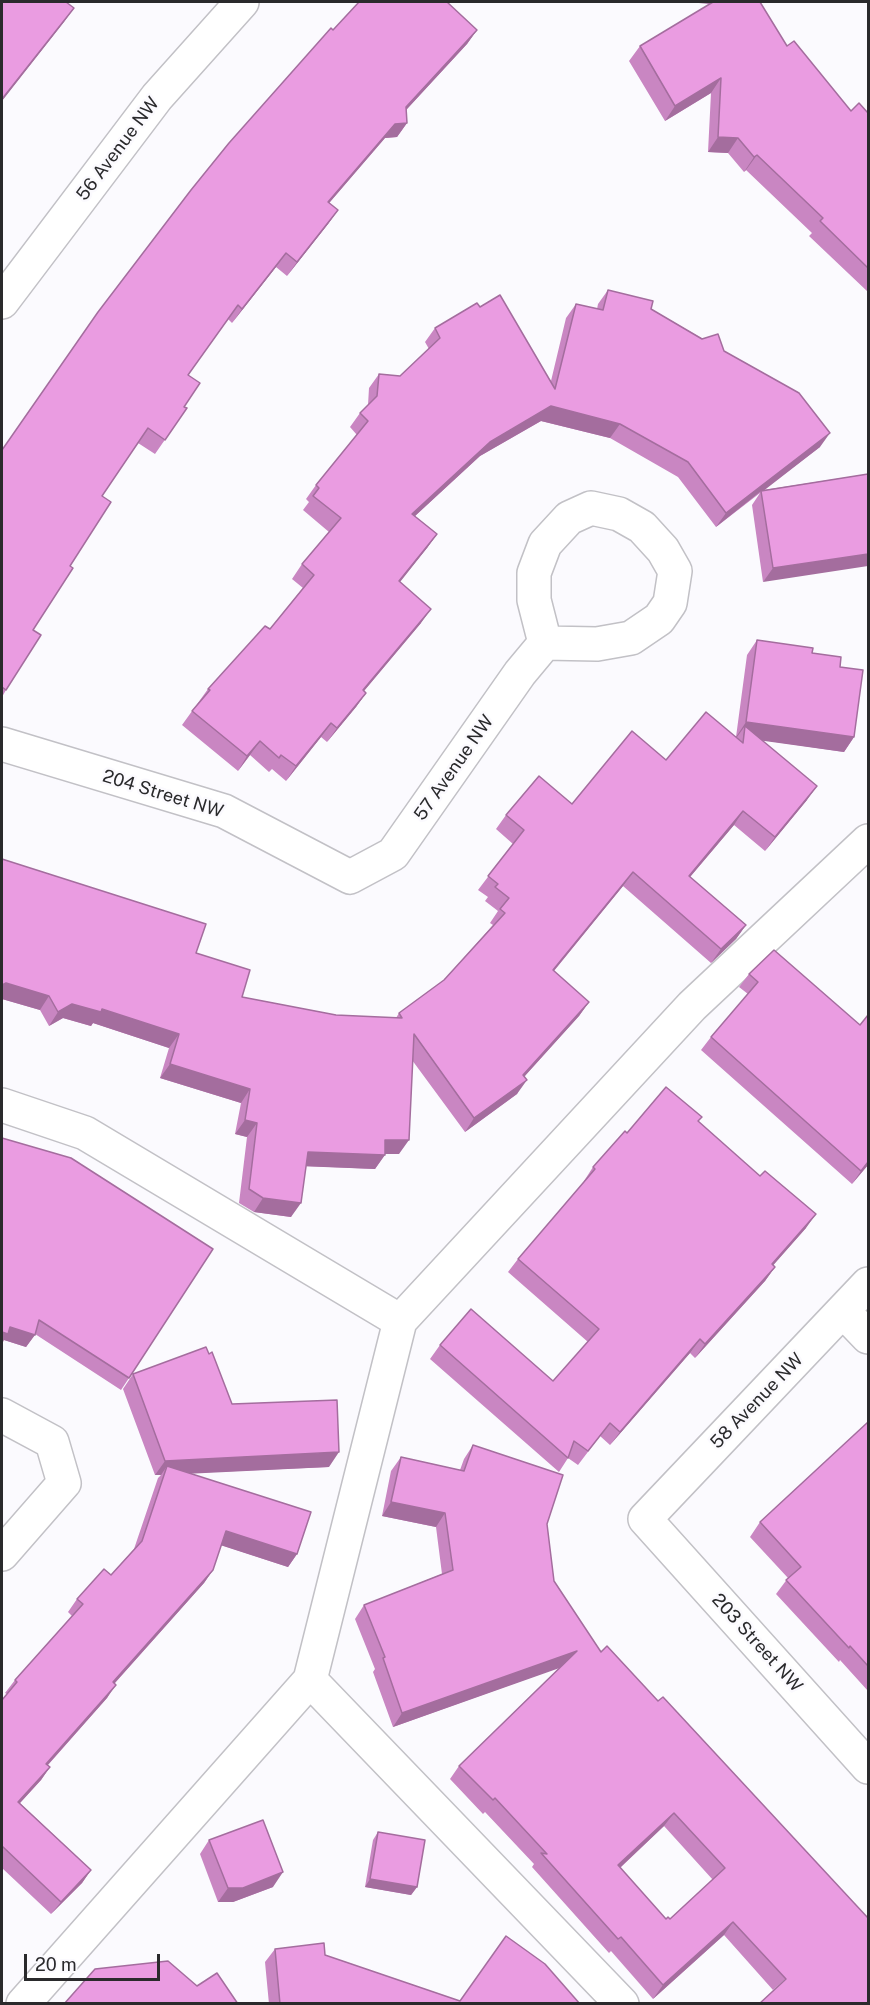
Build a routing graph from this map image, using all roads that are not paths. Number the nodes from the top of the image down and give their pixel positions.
1 (242, 2) edge
2 (2, 302) edge
3 (545, 644) junction
4 (2, 744) edge
5 (868, 841) edge
6 (350, 877) joint
7 (2, 1105) edge
8 (868, 1284) edge
9 (843, 1311) junction
10 (400, 1321) junction
11 (868, 1337) edge
12 (2, 1415) edge
13 (645, 1519) joint
14 (2, 1554) edge
15 (310, 1680) junction
16 (868, 1767) edge
17 (23, 2004) edge
18 (622, 2004) edge

1 - 2 street, 56 Avenue NW
3 - 3 street
3 - 6 street, 57 Avenue NW
4 - 6 street, 204 Street NW
5 - 10 street
7 - 10 street
8 - 9 street, 58 Avenue NW
9 - 11 street
9 - 13 street, 58 Avenue NW
10 - 15 street
12 - 14 street
13 - 16 street, 203 Street NW
15 - 17 street
15 - 18 street

